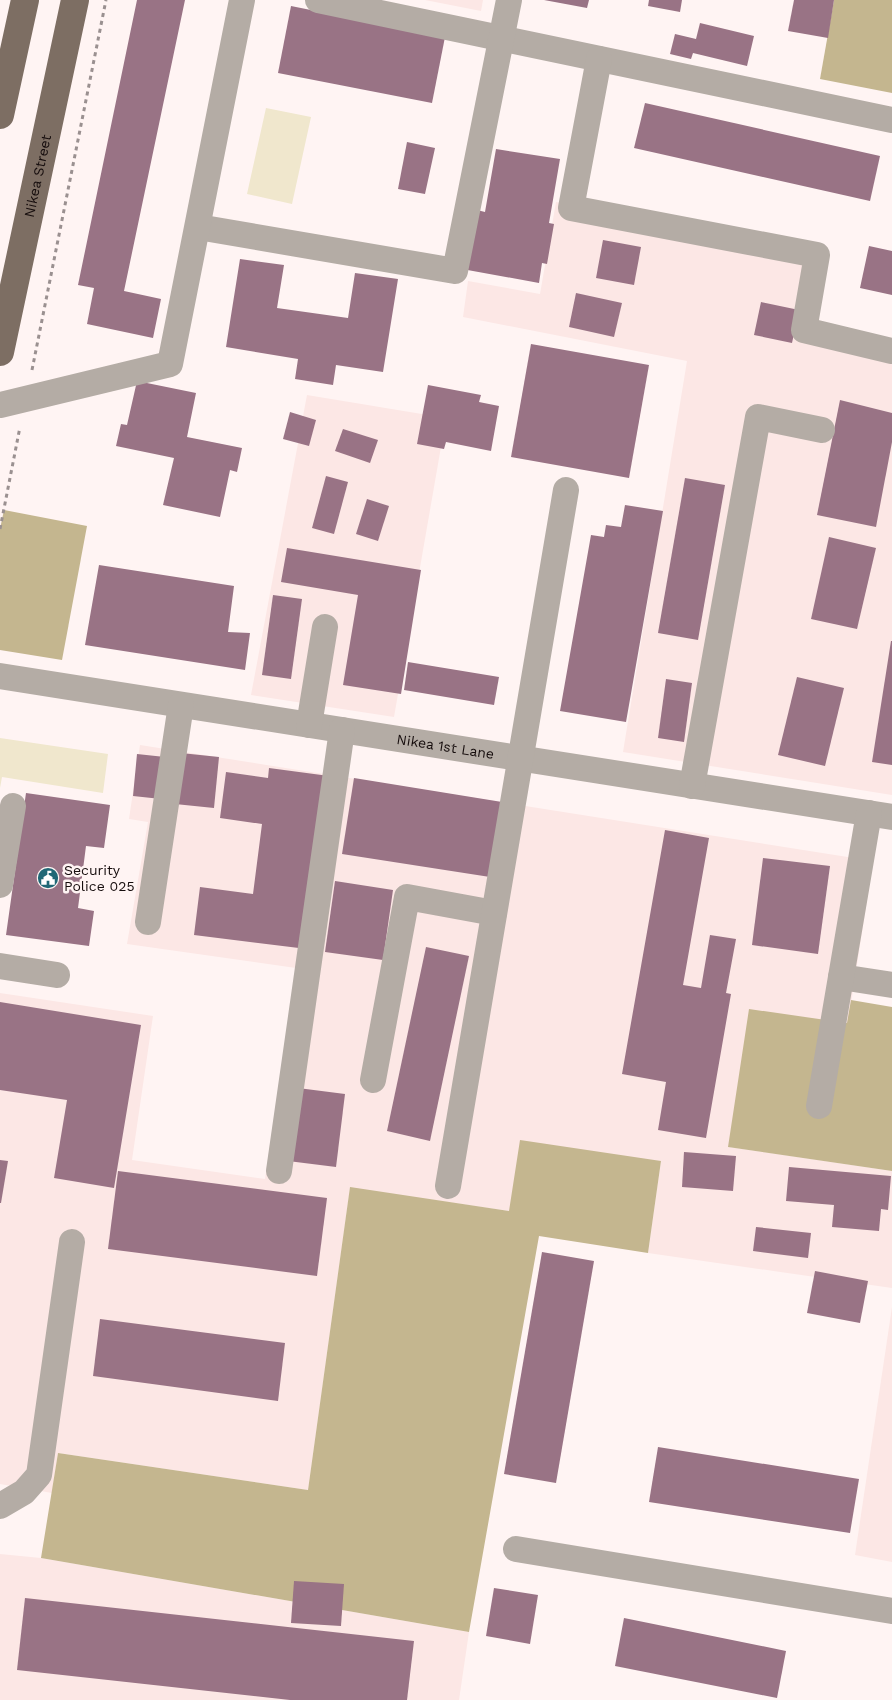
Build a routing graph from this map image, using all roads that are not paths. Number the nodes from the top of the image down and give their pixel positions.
1 (25, 0) edge
2 (76, 0) edge
3 (242, 0) edge
4 (318, 0) edge
5 (509, 0) edge
6 (502, 38) junction
7 (599, 59) junction
8 (0, 115) edge
9 (892, 120) edge
10 (198, 227) junction
11 (892, 351) edge
12 (0, 352) edge
13 (0, 405) edge
14 (822, 430) dead end
15 (566, 490) dead end
16 (325, 626) dead end
17 (0, 676) edge
18 (181, 704) junction
19 (309, 725) junction
20 (342, 730) junction
21 (520, 758) junction
22 (692, 786) junction
23 (13, 806) dead end
24 (881, 815) edge
25 (2, 858) edge
26 (0, 885) edge
27 (494, 913) junction
28 (148, 922) dead end
29 (0, 966) edge
30 (57, 975) dead end
31 (841, 976) junction
32 (892, 985) edge
33 (373, 1080) dead end
34 (819, 1106) dead end
35 (279, 1170) dead end
36 (448, 1186) dead end
37 (72, 1242) dead end
38 (0, 1506) edge
39 (516, 1549) dead end
40 (892, 1611) edge

1 - 8 main road
2 - 12 main road, Nikea Street
3 - 10 street
4 - 6 street
5 - 6 street
6 - 7 street
6 - 10 street
7 - 9 street
7 - 11 street
10 - 13 street
14 - 22 street
15 - 21 street
16 - 19 street
17 - 18 street, Nikea 1st Lane
18 - 19 street, Nikea 1st Lane
18 - 28 street
19 - 20 street, Nikea 1st Lane
20 - 21 street, Nikea 1st Lane
20 - 35 street
21 - 22 street, Nikea 1st Lane
21 - 27 street
22 - 24 street, Nikea 1st Lane
23 - 25 street
24 - 31 street
25 - 26 street
27 - 33 street
27 - 36 street
29 - 30 street
31 - 32 street
31 - 34 street
37 - 38 street
39 - 40 street

